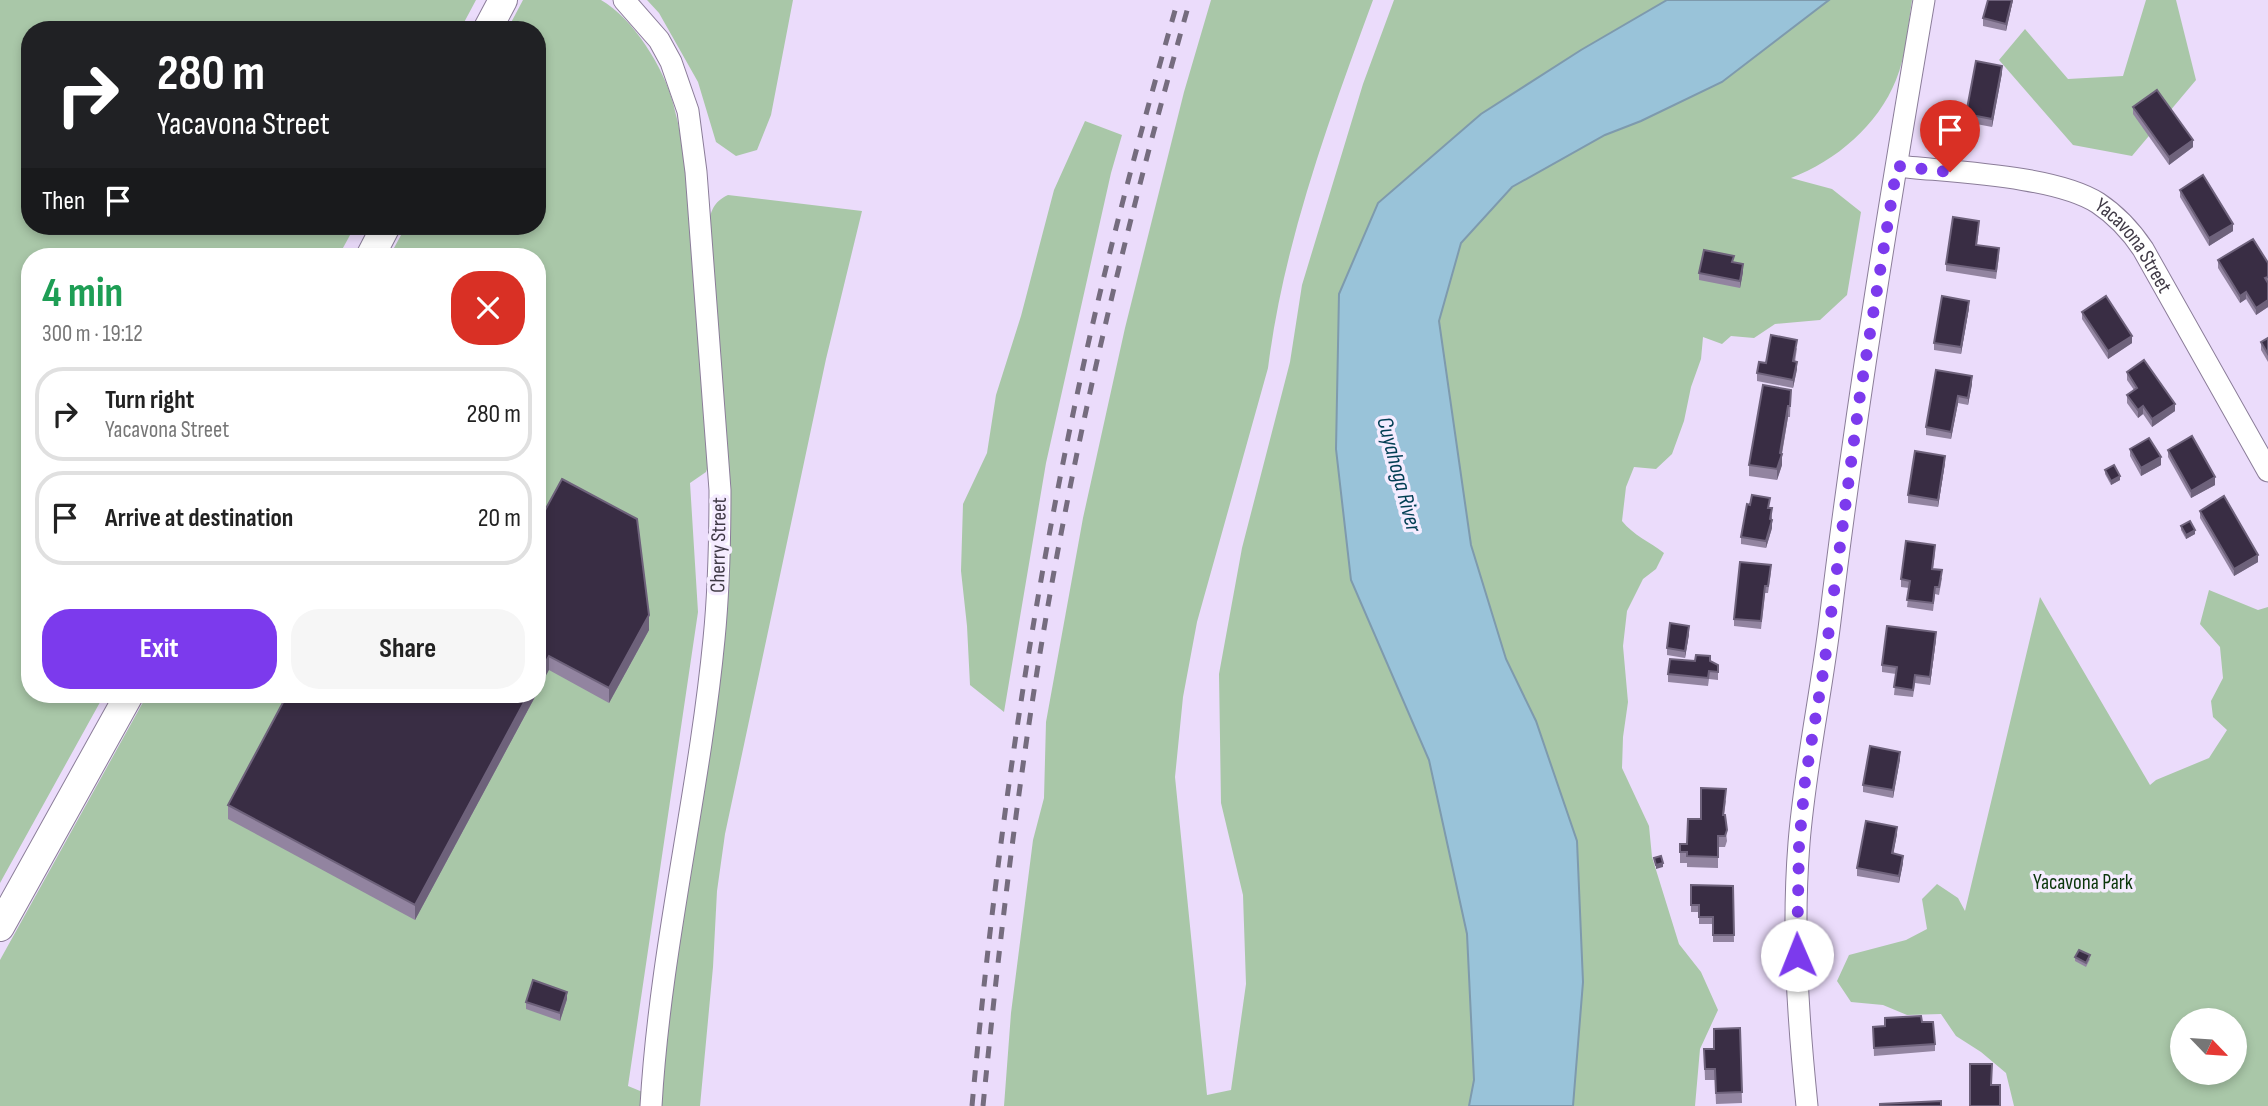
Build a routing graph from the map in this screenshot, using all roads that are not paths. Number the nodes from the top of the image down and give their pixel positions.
1 (503, 0) edge
2 (624, 0) edge
3 (1924, 0) edge
4 (492, 21) edge
5 (1897, 166) junction
6 (2268, 471) edge
7 (126, 703) edge
8 (0, 927) edge
9 (651, 1106) edge
10 (1807, 1106) edge

1 - 4 main road
2 - 9 street, Cherry Street
3 - 5 street
5 - 6 street, Yacavona Street
5 - 10 street
7 - 8 main road

